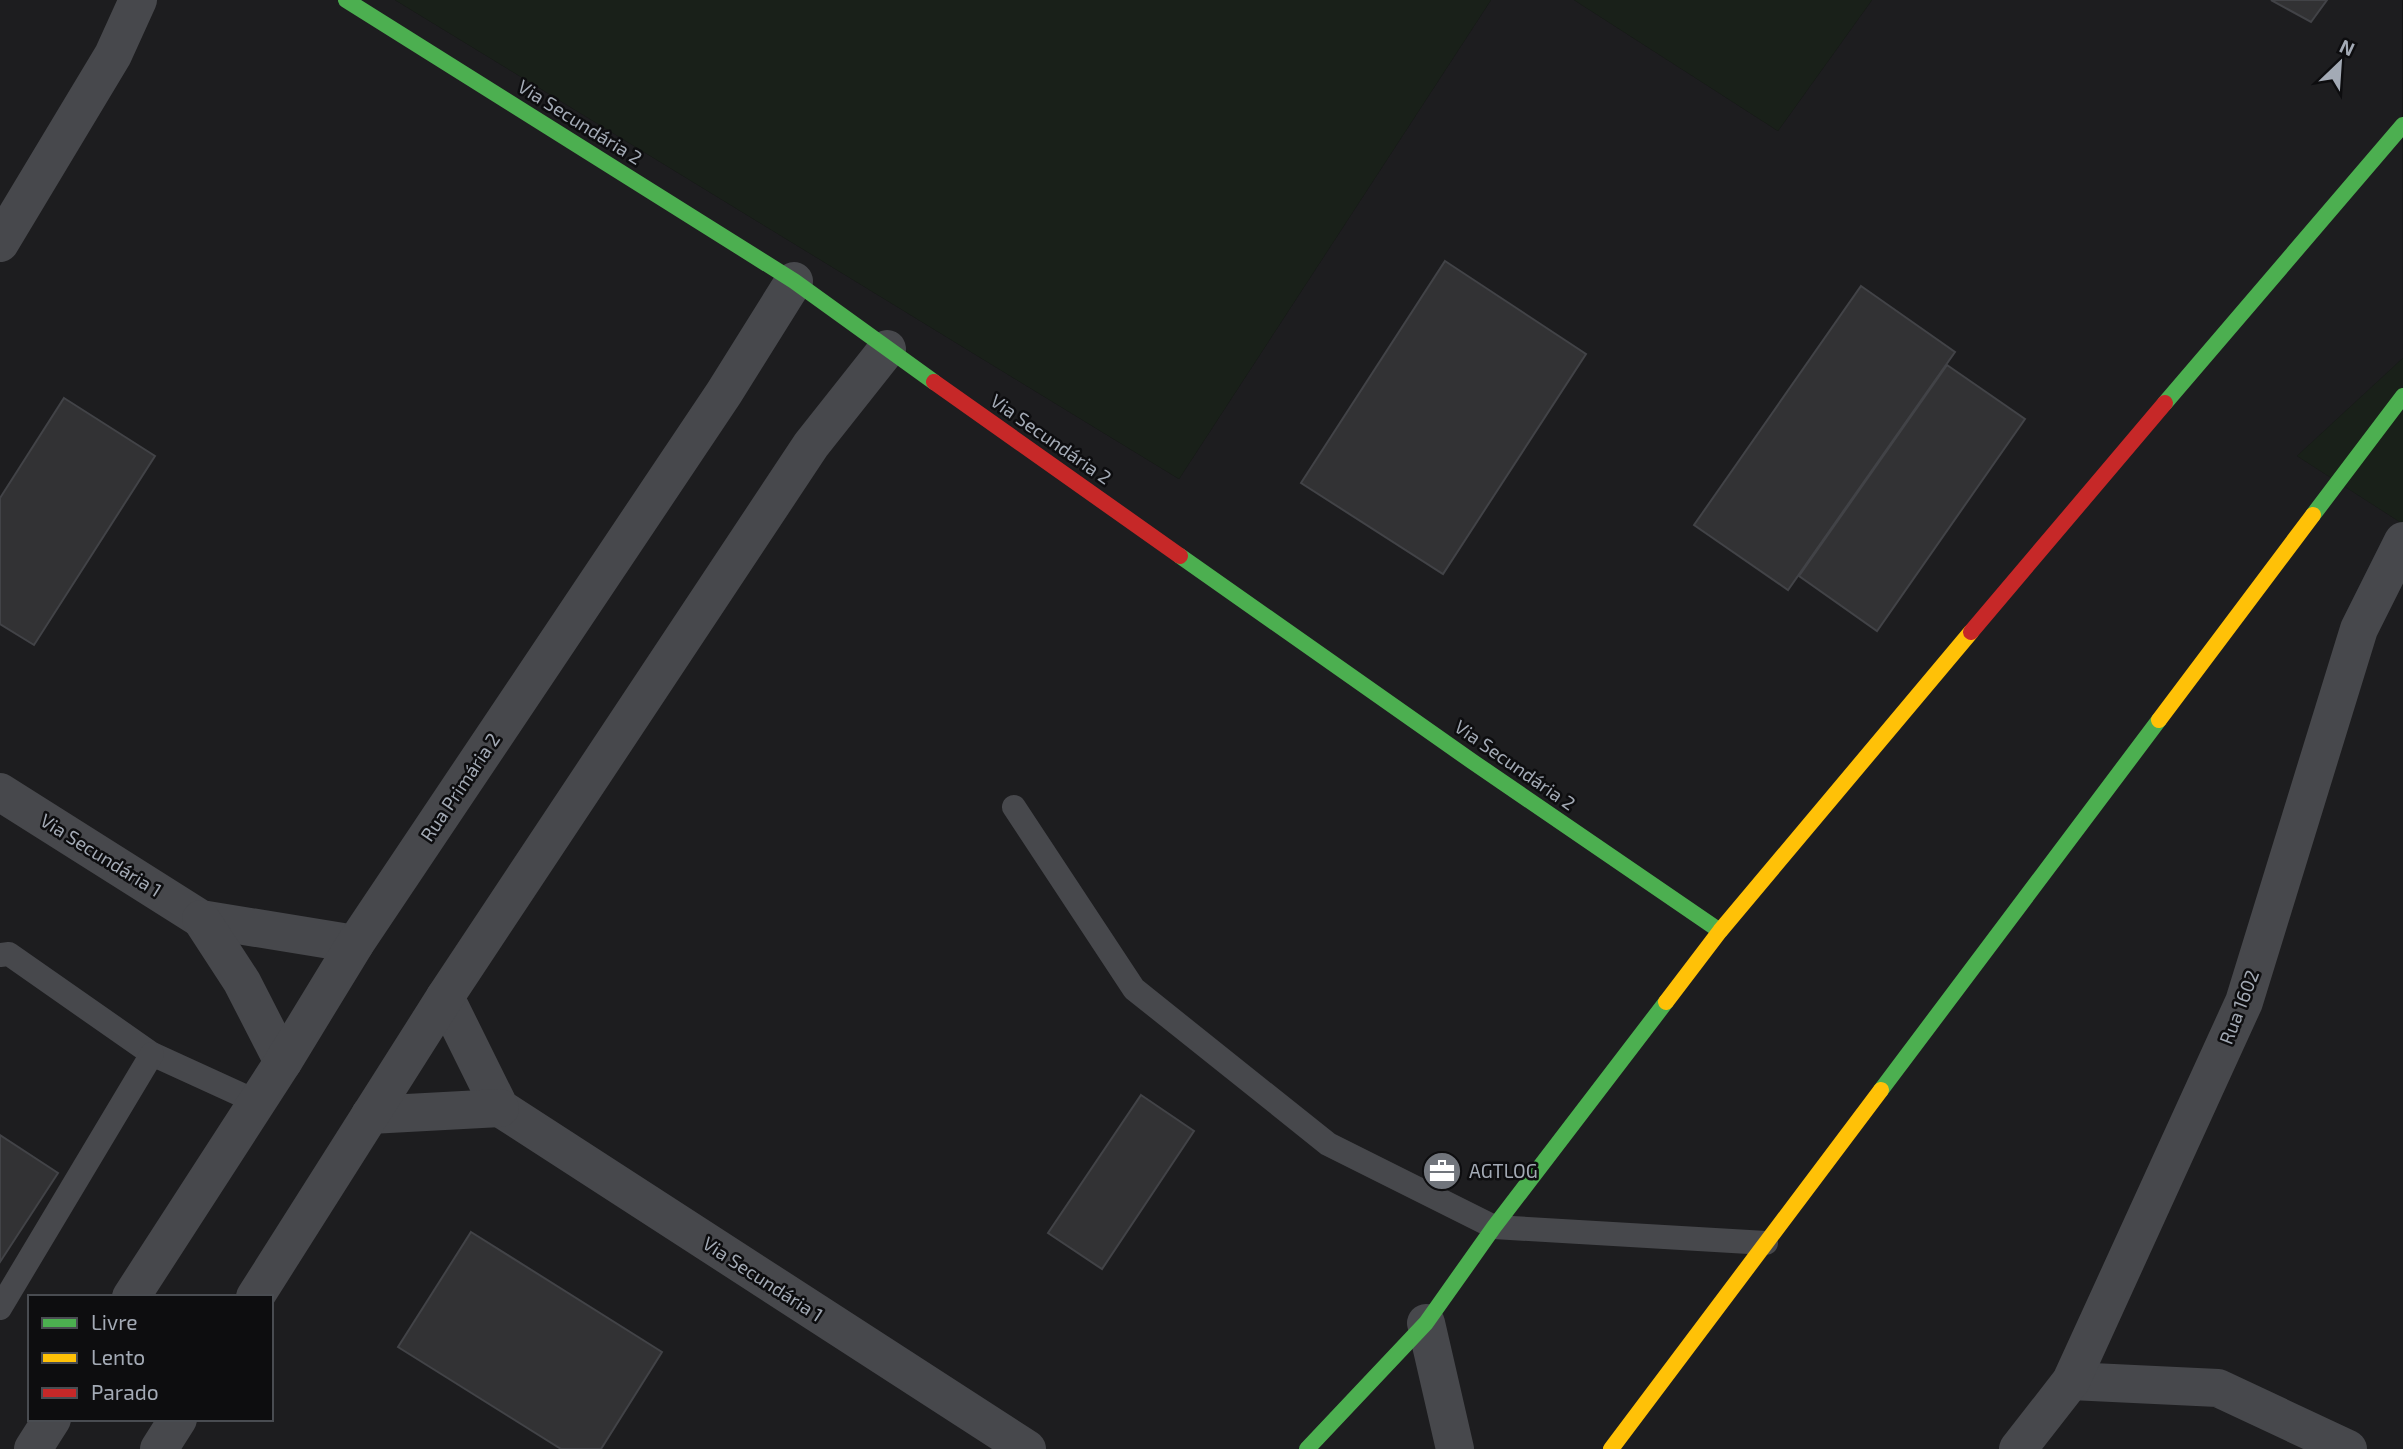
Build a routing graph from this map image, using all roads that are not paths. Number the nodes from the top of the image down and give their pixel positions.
1 (138, 0) edge
2 (346, 0) edge
3 (2403, 125) edge
4 (0, 243) edge
5 (794, 281) junction
6 (887, 349) junction
7 (2403, 396) edge
8 (2403, 541) edge
9 (0, 792) edge
10 (1014, 807) dead end
11 (201, 919) junction
12 (1720, 930) junction
13 (355, 944) junction
14 (0, 954) edge
15 (444, 997) junction
16 (152, 1054) junction
17 (283, 1062) junction
18 (257, 1102) junction
19 (500, 1108) junction
20 (370, 1115) junction
21 (1494, 1227) junction
22 (1766, 1242) junction
23 (132, 1295) edge
24 (256, 1295) edge
25 (0, 1308) edge
26 (1426, 1323) junction
27 (2071, 1381) junction
28 (51, 1421) edge
29 (177, 1421) edge
30 (33, 1449) edge
31 (159, 1449) edge
32 (1027, 1449) edge
33 (1307, 1449) edge
34 (1455, 1449) edge
35 (1611, 1449) edge
36 (2018, 1449) edge
37 (2348, 1449) edge

1 - 4 street
2 - 5 main road, Via Secundária 2
3 - 12 main road
5 - 6 main road, Via Secundária 2
5 - 13 street, Rua Primária 2
6 - 12 main road, Via Secundária 2
6 - 15 street
7 - 22 main road
8 - 27 street, Rua 1602
9 - 11 street, Via Secundária 1
10 - 21 lane
11 - 13 street
11 - 17 street
12 - 21 main road
13 - 17 street, Rua Primária 2
14 - 16 lane
15 - 19 street
15 - 20 street
16 - 18 lane
16 - 25 lane
17 - 18 street, Rua Primária 2
18 - 23 street, Rua Primária 2
19 - 20 street
19 - 32 street, Via Secundária 1
20 - 24 street
21 - 22 lane
21 - 26 main road
22 - 35 main road
26 - 33 main road
26 - 34 street
27 - 36 street, Rua 1602
27 - 37 street
28 - 30 street
29 - 31 street

